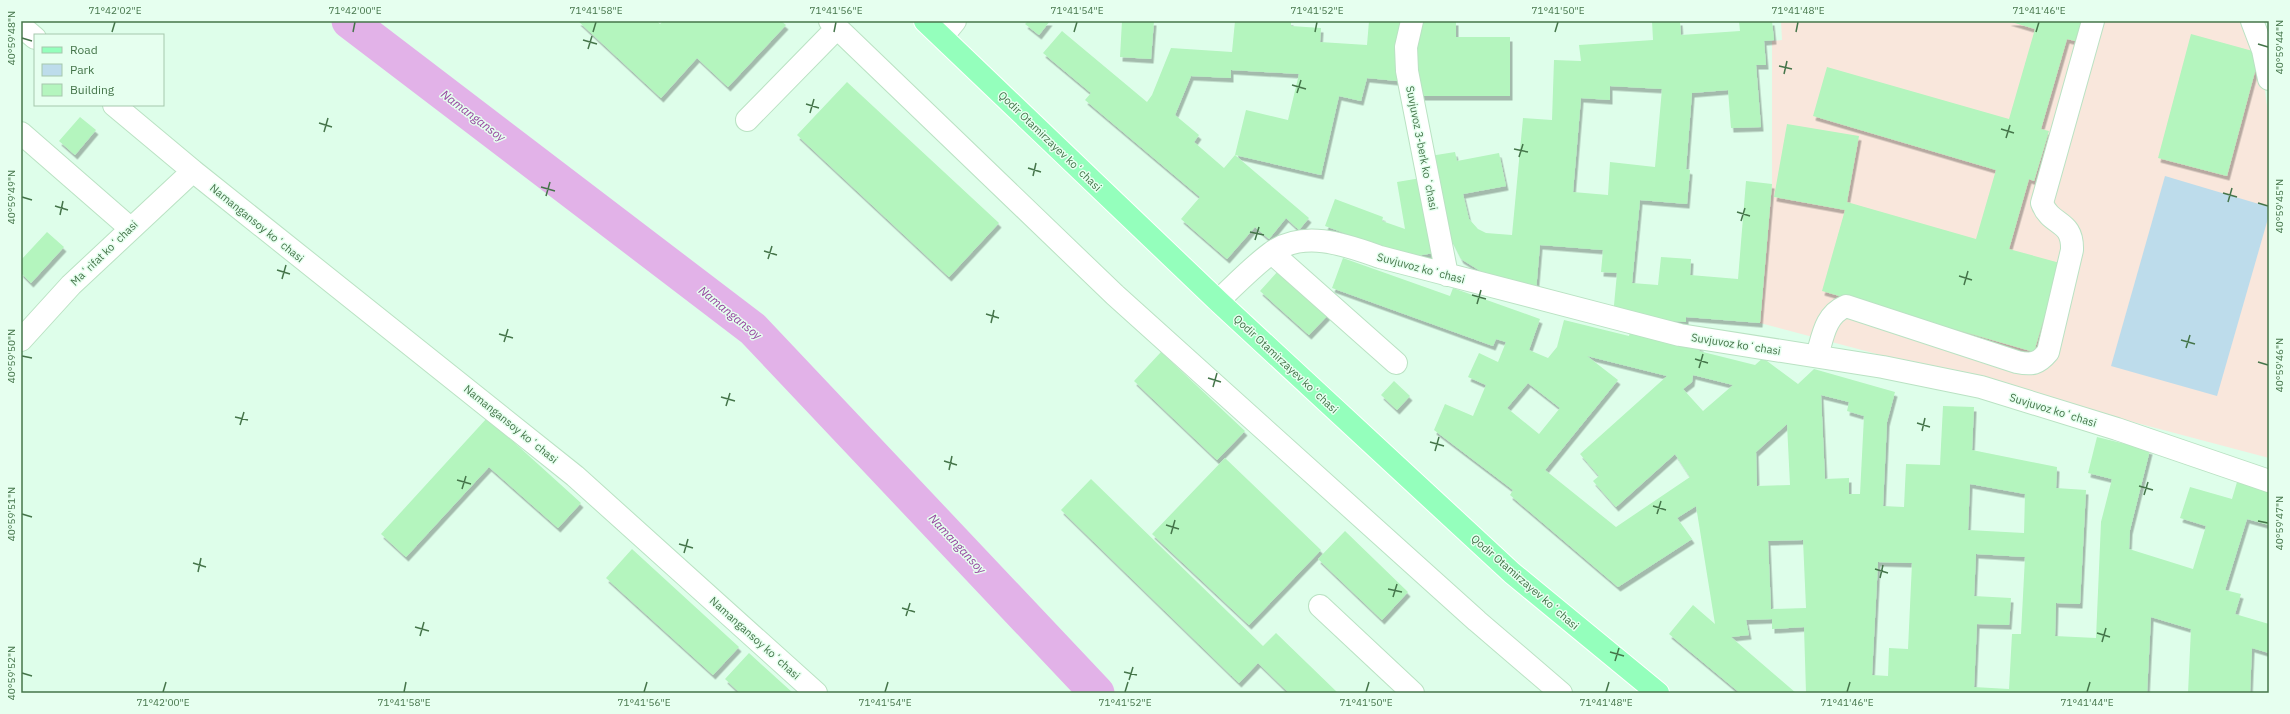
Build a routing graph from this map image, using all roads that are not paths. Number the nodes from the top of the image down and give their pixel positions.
1 (925, 21) edge
2 (1412, 21) edge
3 (2093, 21) edge
4 (2252, 21) edge
5 (833, 24) edge
6 (21, 26) edge
7 (948, 29) edge
8 (34, 37) edge
9 (2269, 79) edge
10 (115, 106) edge
11 (747, 120) dead end
12 (21, 133) edge
13 (193, 171) junction
14 (130, 228) junction
15 (1272, 253) junction
16 (1447, 275) junction
17 (1218, 301) junction
18 (21, 340) edge
19 (1817, 356) junction
20 (1396, 363) dead end
21 (2269, 481) edge
22 (1320, 606) dead end
23 (1549, 689) edge
24 (816, 693) edge
25 (1413, 693) edge
26 (1658, 693) edge

1 - 7 main road, Qodir Otamirzayev koʻchasi
2 - 16 street, Suvjuvoz 3-berk koʻchasi
3 - 19 street
4 - 9 street
5 - 11 street
5 - 23 street
6 - 8 street
7 - 17 main road, Qodir Otamirzayev koʻchasi
10 - 13 street, Namangansoy koʻchasi
12 - 14 street
13 - 14 street, Maʻrifat koʻchasi
13 - 24 street, Namangansoy koʻchasi
14 - 18 street, Maʻrifat koʻchasi
15 - 16 street, Suvjuvoz koʻchasi
15 - 17 street, Suvjuvoz koʻchasi
15 - 20 street
16 - 19 street, Suvjuvoz koʻchasi
17 - 26 main road, Qodir Otamirzayev koʻchasi
19 - 21 street, Suvjuvoz koʻchasi
22 - 25 street

